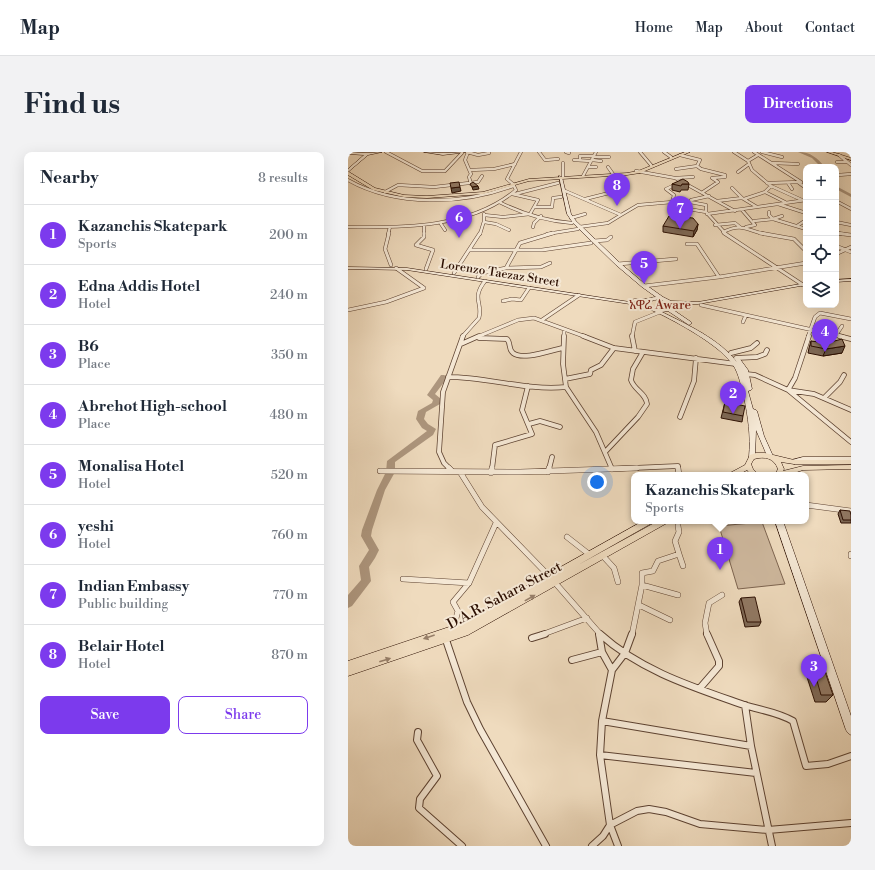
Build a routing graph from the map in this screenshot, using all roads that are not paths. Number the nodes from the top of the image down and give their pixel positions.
1 (380, 152) edge
2 (386, 152) edge
3 (426, 152) edge
4 (466, 152) edge
5 (521, 152) edge
6 (539, 152) edge
7 (640, 152) edge
8 (664, 152) edge
9 (688, 152) edge
10 (734, 152) edge
11 (754, 152) edge
12 (762, 152) edge
13 (829, 152) edge
14 (833, 152) edge
15 (350, 153) edge
16 (577, 153) dead end
17 (367, 154) junction
18 (489, 154) dead end
19 (682, 154) edge
20 (839, 154) edge
21 (399, 155) dead end
22 (758, 155) junction
23 (594, 156) edge
24 (395, 157) junction
25 (609, 157) dead end
26 (671, 157) junction
27 (782, 157) dead end
28 (851, 157) edge
29 (545, 160) junction
30 (558, 160) dead end
31 (574, 160) dead end
32 (580, 160) junction
33 (601, 161) dead end
34 (837, 162) dead end
35 (846, 162) junction
36 (563, 163) dead end
37 (748, 163) junction
38 (773, 163) junction
39 (515, 164) junction
40 (546, 164) dead end
41 (798, 164) dead end
42 (651, 165) junction
43 (851, 165) edge
44 (698, 166) junction
45 (588, 167) junction
46 (596, 167) dead end
47 (608, 167) dead end
48 (676, 169) dead end
49 (470, 170) junction
50 (348, 171) edge
51 (637, 171) junction
52 (738, 172) dead end
53 (613, 174) junction
54 (851, 174) edge
55 (839, 175) edge
56 (482, 176) dead end
57 (583, 176) junction
58 (693, 177) dead end
59 (675, 178) junction
60 (559, 179) junction
61 (348, 180) edge
62 (683, 182) junction
63 (768, 183) junction
64 (788, 183) junction
65 (799, 183) junction
66 (471, 184) junction
67 (513, 184) junction
68 (771, 186) junction
69 (803, 186) edge
70 (732, 188) dead end
71 (792, 188) dead end
72 (563, 190) junction
73 (387, 191) junction
74 (617, 191) dead end
75 (703, 192) junction
76 (765, 192) junction
77 (513, 194) junction
78 (709, 196) junction
79 (561, 197) junction
80 (585, 199) junction
81 (743, 199) junction
82 (716, 200) junction
83 (803, 200) edge
84 (803, 200) edge
85 (499, 202) junction
86 (672, 202) junction
87 (785, 202) junction
88 (839, 203) edge
89 (777, 204) junction
90 (534, 207) junction
91 (757, 207) junction
92 (851, 209) edge
93 (481, 210) junction
94 (742, 210) junction
95 (736, 211) junction
96 (769, 212) dead end
97 (803, 212) edge
98 (707, 213) junction
99 (530, 214) junction
100 (585, 214) dead end
101 (484, 215) junction
102 (621, 215) junction
103 (541, 216) junction
104 (782, 216) dead end
105 (773, 219) junction
106 (571, 220) junction
107 (754, 221) junction
108 (484, 222) junction
109 (803, 222) edge
110 (839, 223) edge
111 (441, 224) junction
112 (715, 225) junction
113 (348, 226) edge
114 (424, 226) junction
115 (797, 226) junction
116 (851, 226) edge
117 (390, 227) junction
118 (533, 227) dead end
119 (740, 227) junction
120 (746, 227) junction
121 (578, 228) junction
122 (803, 228) edge
123 (445, 230) dead end
124 (509, 230) dead end
125 (722, 232) junction
126 (839, 233) edge
127 (851, 235) edge
128 (612, 237) dead end
129 (593, 242) junction
130 (687, 244) dead end
131 (803, 247) edge
132 (851, 247) edge
133 (839, 248) edge
134 (471, 250) junction
135 (514, 250) junction
136 (844, 251) junction
137 (851, 252) edge
138 (839, 253) edge
139 (676, 259) dead end
140 (550, 263) dead end
141 (618, 264) junction
142 (803, 264) edge
143 (348, 267) edge
144 (393, 267) junction
145 (506, 268) junction
146 (778, 268) junction
147 (426, 269) junction
148 (454, 273) junction
149 (478, 277) junction
150 (719, 277) junction
151 (485, 281) junction
152 (502, 282) junction
153 (839, 282) edge
154 (851, 282) edge
155 (803, 284) edge
156 (803, 285) edge
157 (644, 286) junction
158 (529, 288) junction
159 (791, 288) junction
160 (579, 295) junction
161 (660, 298) junction
162 (648, 300) junction
163 (504, 301) dead end
164 (701, 305) junction
165 (670, 306) junction
166 (648, 308) junction
167 (348, 310) edge
168 (659, 312) junction
169 (746, 315) junction
170 (850, 318) edge
171 (542, 320) junction
172 (743, 322) dead end
173 (842, 326) dead end
174 (811, 330) junction
175 (564, 331) junction
176 (836, 335) junction
177 (478, 338) junction
178 (851, 339) edge
179 (757, 343) dead end
180 (460, 344) junction
181 (563, 348) junction
182 (614, 348) junction
183 (767, 350) dead end
184 (636, 351) junction
185 (643, 352) junction
186 (731, 353) junction
187 (696, 358) junction
188 (736, 361) junction
189 (746, 374) junction
190 (844, 375) dead end
191 (448, 377) junction
192 (564, 379) junction
193 (528, 386) junction
194 (566, 387) junction
195 (788, 390) junction
196 (824, 398) junction
197 (851, 410) edge
198 (680, 417) dead end
199 (529, 424) junction
200 (560, 427) dead end
201 (851, 442) edge
202 (605, 452) junction
203 (552, 457) dead end
204 (752, 457) junction
205 (772, 457) junction
206 (851, 459) edge
207 (794, 462) junction
208 (851, 462) edge
209 (748, 466) junction
210 (851, 467) edge
211 (612, 469) junction
212 (380, 471) dead end
213 (452, 471) junction
214 (460, 472) junction
215 (548, 472) junction
216 (679, 472) edge
217 (737, 472) edge
218 (753, 472) edge
219 (779, 472) edge
220 (789, 472) edge
221 (491, 473) junction
222 (809, 505) edge
223 (851, 511) edge
224 (496, 524) junction
225 (644, 524) edge
226 (659, 524) edge
227 (780, 524) edge
228 (678, 526) dead end
229 (566, 537) dead end
230 (679, 554) junction
231 (590, 555) junction
232 (602, 555) junction
233 (683, 566) dead end
234 (403, 578) dead end
235 (553, 580) junction
236 (618, 582) dead end
237 (470, 583) junction
238 (642, 585) junction
239 (678, 595) dead end
240 (722, 595) dead end
241 (639, 605) junction
242 (587, 618) junction
243 (670, 620) dead end
244 (453, 629) junction
245 (599, 633) junction
246 (532, 638) dead end
247 (446, 640) junction
248 (602, 652) junction
249 (625, 653) junction
250 (572, 660) dead end
251 (348, 665) edge
252 (612, 670) junction
253 (348, 672) edge
254 (700, 688) junction
255 (745, 706) junction
256 (847, 707) edge
257 (602, 721) junction
258 (851, 730) edge
259 (418, 732) dead end
260 (752, 746) junction
261 (600, 755) junction
262 (851, 756) edge
263 (756, 773) junction
264 (851, 823) edge
265 (610, 825) junction
266 (768, 830) junction
267 (462, 846) edge
268 (546, 846) edge
269 (592, 846) edge
270 (618, 846) edge
271 (772, 846) edge

1 - 17 main road
2 - 24 street
3 - 4 main road
4 - 18 street
4 - 24 street
4 - 49 street
5 - 39 street
6 - 29 street
7 - 42 street
8 - 26 street
9 - 19 main road
10 - 37 street
11 - 22 street
12 - 27 street
13 - 20 main road
14 - 28 main road
15 - 17 main road
16 - 23 street
17 - 50 main road
19 - 26 main road
19 - 44 street
19 - 51 main road
20 - 28 main road
20 - 35 street
21 - 24 street
22 - 37 street
22 - 38 street
23 - 25 street
23 - 32 street
23 - 32 street
23 - 33 street
23 - 45 street
26 - 42 main road
29 - 30 street
29 - 40 street
31 - 32 street
34 - 35 street
35 - 43 street
36 - 60 street
37 - 52 street
37 - 63 street
38 - 41 street
38 - 65 street
39 - 49 street
39 - 67 street
42 - 51 main road
44 - 48 street
44 - 75 street
45 - 46 street
45 - 57 street
47 - 53 street
49 - 66 street
50 - 73 main road
51 - 53 main road
51 - 59 street
51 - 60 main road
53 - 57 main road
54 - 55 street
56 - 66 street
57 - 60 main road
58 - 59 street
59 - 62 street
60 - 67 main road
60 - 72 main road
60 - 77 street
60 - 79 main road
61 - 67 street
62 - 75 street
62 - 86 street
63 - 64 street
63 - 68 street
64 - 65 street
64 - 71 street
65 - 69 street
66 - 73 street
67 - 73 main road
67 - 77 street
68 - 76 street
68 - 83 street
70 - 81 street
72 - 80 street
72 - 106 main road
74 - 80 street
75 - 78 street
76 - 81 street
76 - 87 street
77 - 85 street
77 - 90 street
78 - 82 street
78 - 98 street
79 - 90 street
79 - 106 main road
80 - 102 street
81 - 82 street
81 - 91 street
82 - 95 street
84 - 87 street
85 - 93 street
85 - 99 street
86 - 98 street
86 - 102 street
87 - 89 street
88 - 92 street
89 - 91 street
89 - 97 street
90 - 99 street
91 - 94 street
93 - 101 street
93 - 111 street
94 - 95 street
94 - 107 street
95 - 98 street
96 - 105 street
98 - 112 street
99 - 101 street
99 - 103 street
100 - 106 street
101 - 108 street
102 - 121 street
103 - 106 street
103 - 118 street
104 - 105 street
105 - 107 street
105 - 115 street
106 - 121 main road
107 - 120 street
108 - 124 street
108 - 134 street
109 - 115 street
110 - 116 street
111 - 114 street
111 - 123 street
112 - 119 street
112 - 125 street
113 - 117 street
114 - 117 street
114 - 147 street
115 - 122 street
117 - 144 street
119 - 120 street
119 - 125 street
120 - 131 street
121 - 129 main road
121 - 135 street
125 - 146 street
126 - 127 street
128 - 129 street
129 - 135 street
129 - 141 main road
129 - 162 main road
130 - 150 street
132 - 136 street
133 - 136 street
134 - 135 street
134 - 148 street
135 - 145 street
136 - 137 street
136 - 138 street
139 - 141 street
140 - 145 street
141 - 157 main road
142 - 146 street
143 - 144 main road, Lorenzo Taezaz Street
144 - 147 main road, Lorenzo Taezaz Street
144 - 151 main road, Lorenzo Taezaz Street
144 - 167 street
145 - 149 street
146 - 150 street
146 - 155 street
147 - 148 main road, Lorenzo Taezaz Street
148 - 149 main road, Lorenzo Taezaz Street
149 - 152 main road, Lorenzo Taezaz Street
150 - 157 street
151 - 152 main road, Lorenzo Taezaz Street
151 - 180 street
152 - 158 main road, Lorenzo Taezaz Street
152 - 162 main road, Lorenzo Taezaz Street
153 - 154 main road
156 - 159 main road
157 - 161 main road
158 - 160 main road, Lorenzo Taezaz Street
158 - 163 street
159 - 164 main road
159 - 165 main road
160 - 166 main road, Lorenzo Taezaz Street
160 - 171 street
161 - 162 main road, Lorenzo Taezaz Street
161 - 165 main road
162 - 166 main road
164 - 165 main road
164 - 169 street
165 - 168 main road
165 - 186 main road
166 - 168 main road, Lorenzo Taezaz Street
168 - 184 street
168 - 188 main road
169 - 172 street
169 - 174 street
170 - 174 street
171 - 175 street
171 - 177 street
173 - 176 street
174 - 176 street
174 - 195 street
175 - 181 street
175 - 182 street
176 - 178 street
177 - 180 street
177 - 181 street
179 - 186 street
180 - 191 street
181 - 192 street
182 - 184 street
182 - 192 street
183 - 188 street
184 - 185 street
185 - 187 street
185 - 202 street
186 - 188 main road
187 - 188 street
187 - 198 street
188 - 189 main road
188 - 204 main road
189 - 195 street
189 - 205 main road
190 - 196 street
191 - 193 street
191 - 213 street
192 - 194 street
193 - 194 street
193 - 199 street
194 - 202 street
195 - 196 street
195 - 201 street
196 - 197 street
199 - 200 street
199 - 221 street
202 - 211 street
203 - 215 street
204 - 205 main road
204 - 209 main road
205 - 207 main road
205 - 219 main road
206 - 207 main road
207 - 208 main road
209 - 217 main road
209 - 218 main road
210 - 220 main road
211 - 215 street
211 - 216 street
212 - 213 street
213 - 214 street
214 - 221 street
214 - 224 street
215 - 221 street
222 - 223 street
224 - 235 street
224 - 237 street
225 - 231 main road, D.A.R. Sahara Street
226 - 232 main road, D.A.R. Sahara Street
227 - 256 main road
228 - 230 street
229 - 231 street
230 - 233 street
230 - 238 street
231 - 235 main road, D.A.R. Sahara Street
232 - 235 main road, D.A.R. Sahara Street
232 - 236 street
234 - 237 street
235 - 242 street
235 - 244 main road, D.A.R. Sahara Street
247 -> 235 main road, D.A.R. Sahara Street
237 - 244 street
238 - 239 street
238 - 241 street
240 - 254 street
241 - 243 street
241 - 249 street
242 - 245 street
242 - 246 street
244 -> 251 main road, D.A.R. Sahara Street
245 - 248 street
245 - 249 street
253 -> 247 main road, D.A.R. Sahara Street
247 - 268 street
248 - 250 street
248 - 252 street
249 - 252 street
249 - 254 street
252 - 257 street
254 - 255 street
255 - 260 street
255 - 262 street
256 - 258 main road
257 - 260 street
257 - 261 street
259 - 267 street
260 - 263 street
261 - 263 street
261 - 265 street
263 - 266 street
264 - 266 street
265 - 266 street
265 - 269 street
265 - 270 street
266 - 271 street

